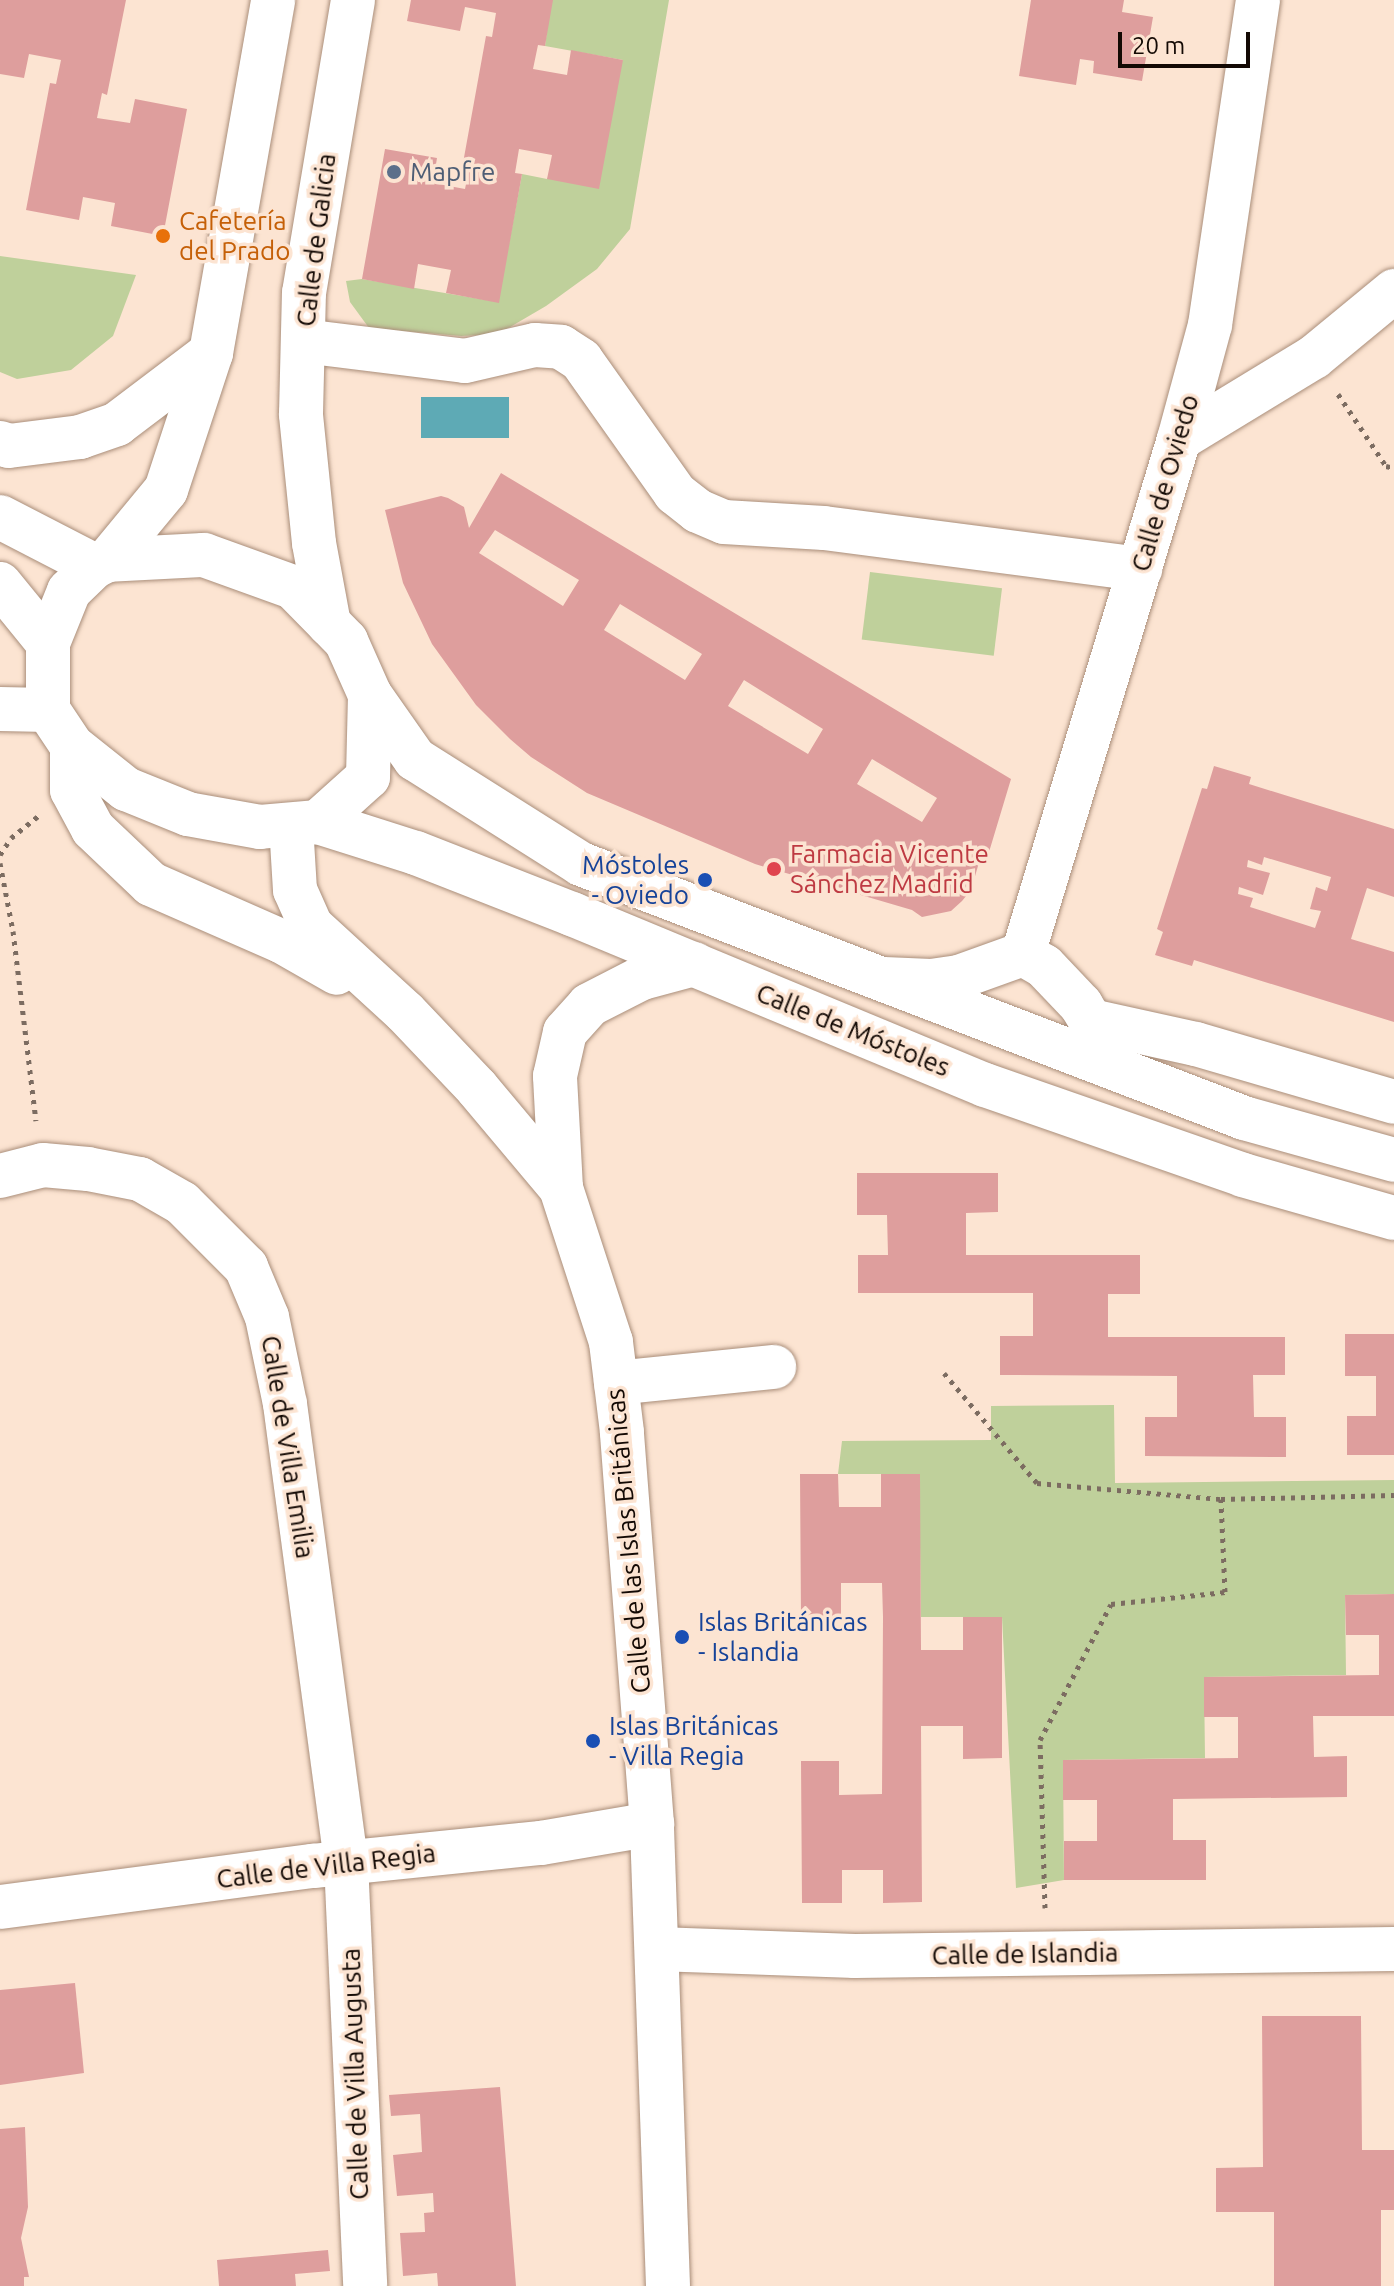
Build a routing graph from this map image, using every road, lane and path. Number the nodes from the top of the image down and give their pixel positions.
1 (273, 0) edge
2 (353, 0) edge
3 (1258, 0) edge
4 (1394, 291) edge
5 (303, 341) junction
6 (211, 353) junction
7 (1314, 357) junction
8 (1179, 439) junction
9 (0, 443) edge
10 (1394, 468) edge
11 (0, 517) edge
12 (102, 563) junction
13 (1140, 569) junction
14 (7, 602) edge
15 (329, 624) junction
16 (48, 643) junction
17 (370, 695) junction
18 (0, 709) edge
19 (48, 710) junction
20 (72, 746) junction
21 (305, 823) junction
22 (0, 863) edge
23 (1023, 954) junction
24 (694, 964) junction
25 (880, 979) junction
26 (405, 1012) junction
27 (1091, 1021) junction
28 (1120, 1071) junction
29 (1394, 1102) edge
30 (1394, 1160) edge
31 (43, 1165) junction
32 (0, 1176) edge
33 (561, 1188) junction
34 (1394, 1218) edge
35 (774, 1367) dead end
36 (944, 1373) dead end
37 (616, 1383) junction
38 (1394, 1495) edge
39 (1221, 1499) junction
40 (652, 1824) junction
41 (346, 1862) junction
42 (0, 1907) edge
43 (657, 1949) junction
44 (1394, 1949) edge
45 (1046, 1953) junction
46 (365, 2286) edge
47 (668, 2286) edge

1 - 6 street
2 - 5 street, Calle de Galicia
3 - 8 street, Calle de Oviedo
4 - 7 street
5 - 13 street
5 - 15 street, Calle de Galicia
6 - 9 street
6 - 12 street
7 - 8 street
7 - 10 path
8 - 13 street, Calle de Oviedo
11 - 12 street
12 - 15 street
12 - 16 street
13 - 23 street, Calle de Oviedo
14 - 16 street
15 - 17 street
16 - 19 street
17 - 21 street
17 - 25 street
18 - 19 street
19 - 20 street, Calle de Móstoles
20 - 21 street, Calle de Móstoles
20 - 26 street, Calle de las Islas Británicas
21 - 24 street, Calle de Móstoles
21 - 26 street, Calle de las Islas Británicas
22 - 31 path
23 - 25 street
23 - 27 street
24 - 33 street, Calle de las Islas Británicas
24 - 34 street, Calle de Móstoles
25 - 28 street
26 - 33 street, Calle de las Islas Británicas
27 - 28 street
27 - 29 street
28 - 30 street
31 - 32 street, Calle de Villa Emilia
31 - 41 street, Calle de Villa Emilia
33 - 37 street, Calle de las Islas Británicas
35 - 37 street
36 - 39 path
37 - 40 street, Calle de las Islas Británicas
38 - 39 path
39 - 45 path
40 - 41 street, Calle de Villa Regia
40 - 43 street, Calle de las Islas Británicas
41 - 42 street, Calle de Villa Regia
41 - 46 street, Calle de Villa Augusta
43 - 45 street, Calle de Islandia
43 - 47 street, Calle de las Islas Británicas
44 - 45 street, Calle de Islandia

